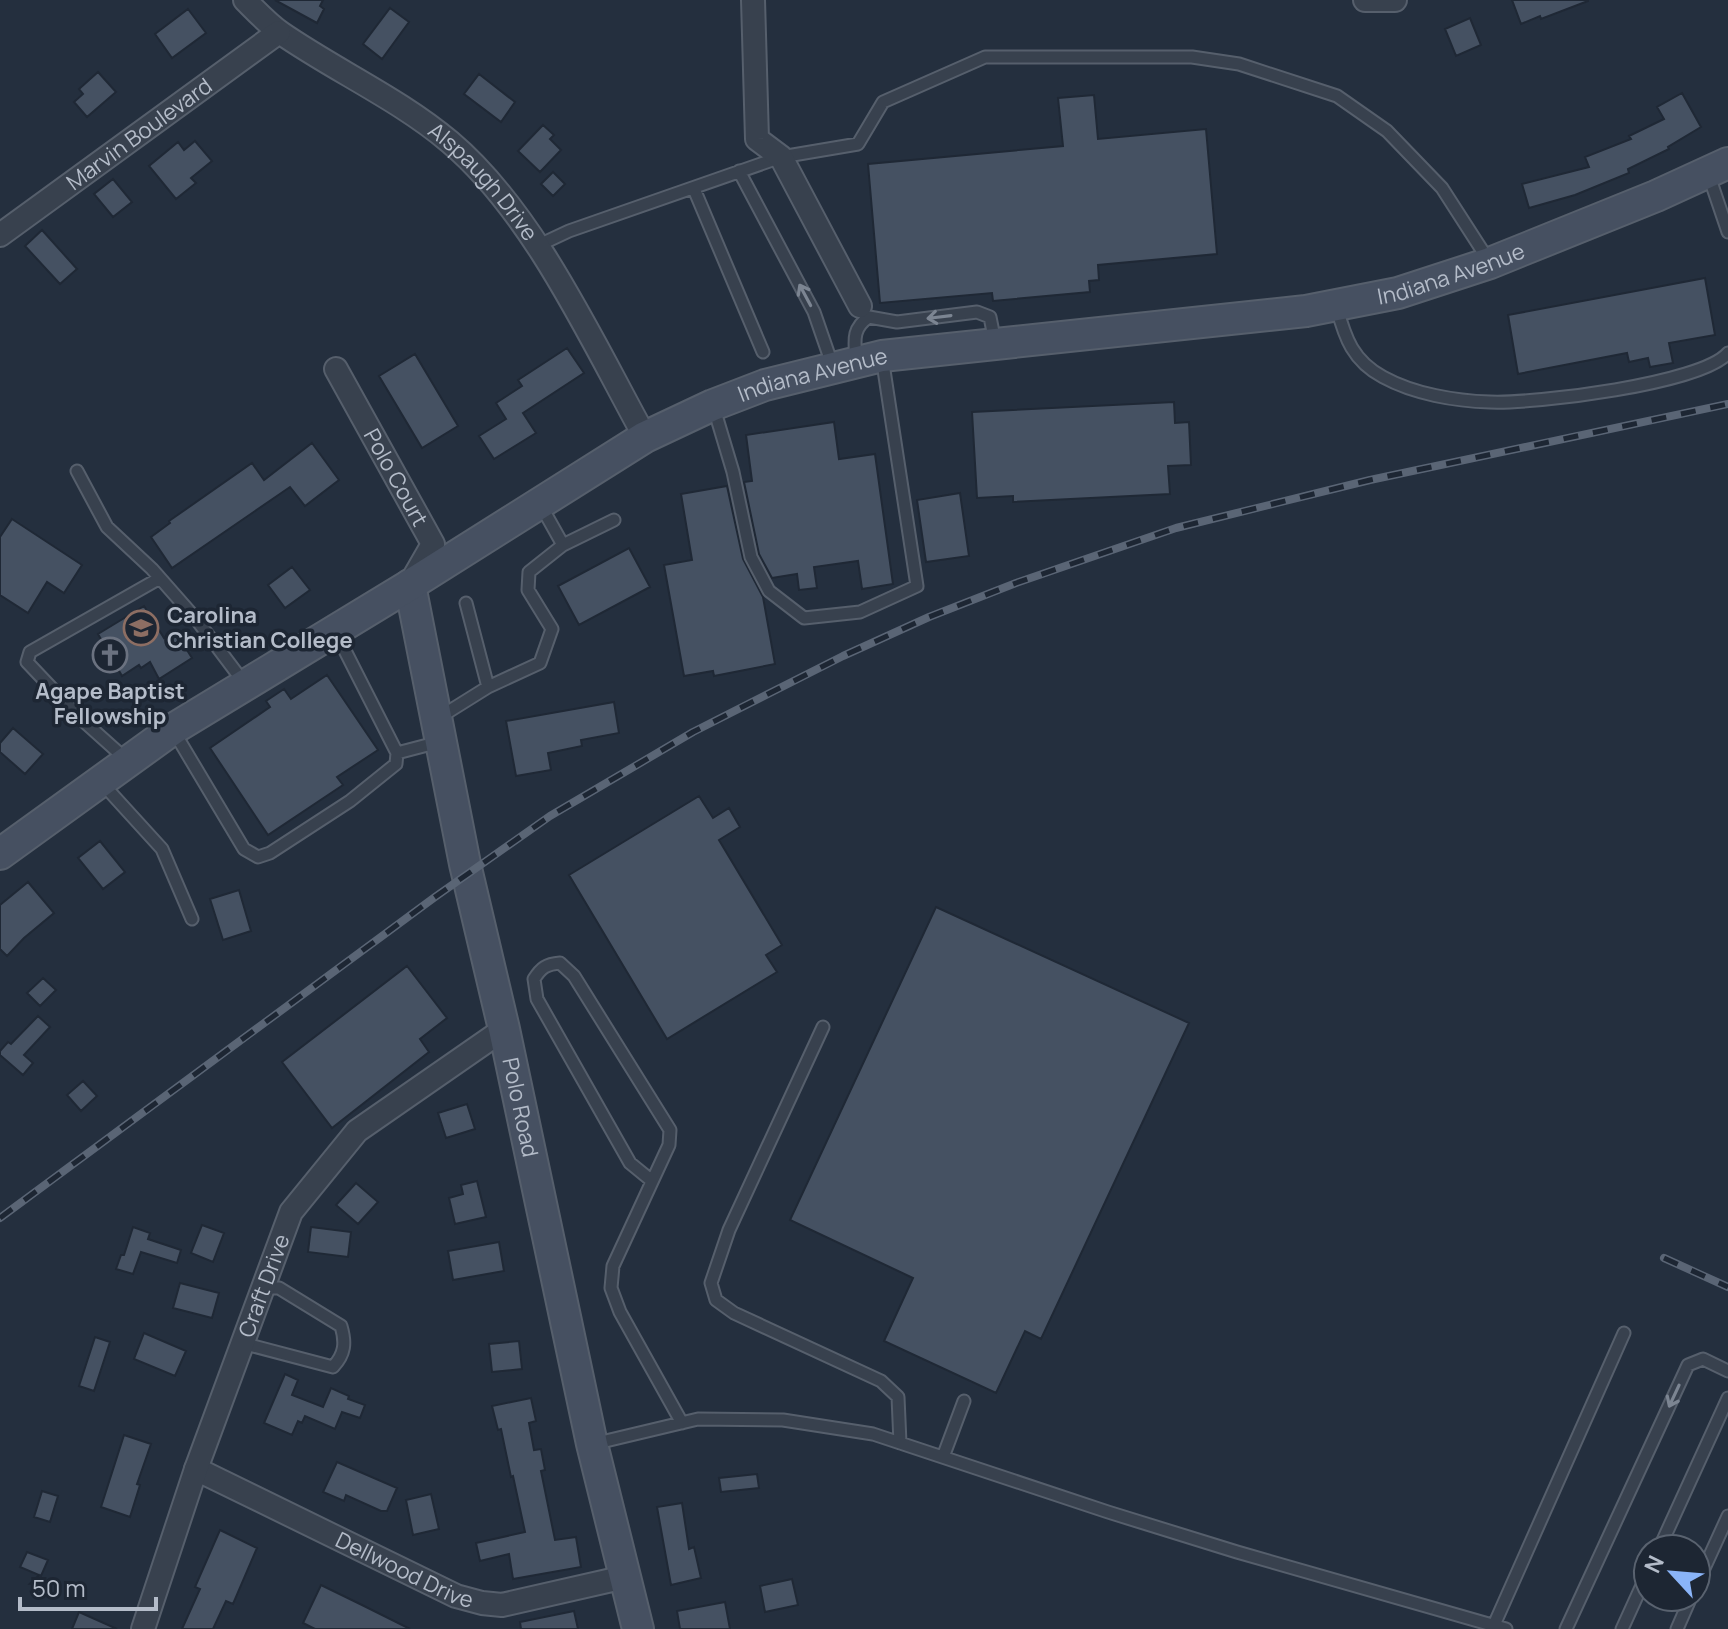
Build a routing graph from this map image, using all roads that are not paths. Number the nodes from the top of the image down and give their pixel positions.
1 (245, 0) edge
2 (753, 0) edge
3 (1365, 0) edge
4 (1395, 0) edge
5 (279, 32) junction
6 (781, 157) junction
7 (1718, 168) edge
8 (739, 171) junction
9 (694, 189) junction
10 (1728, 232) edge
11 (0, 235) edge
12 (537, 246) junction
13 (1490, 263) junction
14 (1336, 305) junction
15 (860, 306) dead end
16 (995, 343) junction
17 (763, 352) dead end
18 (1728, 353) edge
19 (857, 362) junction
20 (336, 369) dead end
21 (713, 405) junction
22 (645, 437) junction
23 (77, 471) dead end
24 (540, 504) junction
25 (614, 520) dead end
26 (563, 545) junction
27 (160, 578) junction
28 (410, 585) junction
29 (466, 603) dead end
30 (335, 631) junction
31 (246, 685) junction
32 (488, 687) junction
33 (173, 729) junction
34 (438, 731) junction
35 (397, 753) junction
36 (128, 761) junction
37 (100, 781) junction
38 (0, 854) edge
39 (192, 919) dead end
40 (823, 1027) dead end
41 (504, 1029) junction
42 (652, 1181) junction
43 (263, 1288) junction
44 (1624, 1333) dead end
45 (242, 1343) junction
46 (1728, 1371) edge
47 (1728, 1398) edge
48 (964, 1401) dead end
49 (682, 1423) junction
50 (900, 1443) junction
51 (592, 1444) junction
52 (943, 1457) junction
53 (196, 1469) junction
54 (1728, 1516) edge
55 (1666, 1533) edge
56 (1712, 1551) edge
57 (625, 1577) junction
58 (1632, 1607) edge
59 (1500, 1627) edge
60 (143, 1629) edge
61 (638, 1629) edge
62 (1566, 1629) edge
63 (1622, 1629) edge

1 - 5 street, Alspaugh Drive
2 - 6 street
3 - 4 street
5 - 11 street, Marvin Boulevard
5 - 12 street, Alspaugh Drive
6 - 8 lane
6 - 13 lane
6 - 15 street
7 - 10 lane
7 - 13 main road, Indiana Avenue
8 - 9 lane
19 -> 8 lane
9 - 12 lane
9 - 17 lane
12 - 22 street, Alspaugh Drive
13 - 14 main road, Indiana Avenue
14 - 16 main road, Indiana Avenue
14 - 18 lane
16 - 19 main road, Indiana Avenue
16 -> 19 lane
19 - 21 main road, Indiana Avenue
19 - 21 lane
20 - 28 street, Polo Court
21 - 22 main road, Indiana Avenue
22 - 24 main road, Indiana Avenue
23 - 27 lane
24 - 26 lane
24 - 28 main road, Indiana Avenue
25 - 26 lane
26 - 32 lane
27 - 31 lane
27 - 36 lane
28 - 30 main road, Indiana Avenue
28 - 34 main road, Polo Road
29 - 32 lane
30 - 31 main road, Indiana Avenue
30 - 35 lane
31 - 33 main road, Indiana Avenue
32 - 34 lane
33 - 35 lane
33 - 36 main road, Indiana Avenue
34 - 35 lane
34 - 41 main road, Polo Road
36 - 37 main road, Indiana Avenue
37 - 38 main road, Indiana Avenue
37 - 39 lane
40 - 50 lane
41 - 43 street, Craft Drive
41 - 51 main road, Polo Road
42 - 42 lane
42 - 49 lane
43 - 45 street, Craft Drive
43 - 45 lane
44 - 59 lane
45 - 53 street, Craft Drive
46 -> 62 lane
47 - 55 lane
48 - 52 lane
49 - 50 lane
49 - 51 lane
50 - 52 lane
51 - 57 main road, Polo Road
52 - 59 lane
53 - 57 street, Dellwood Drive
53 - 60 street, Craft Drive
54 - 56 lane
57 - 61 main road, Polo Road
58 - 63 lane

